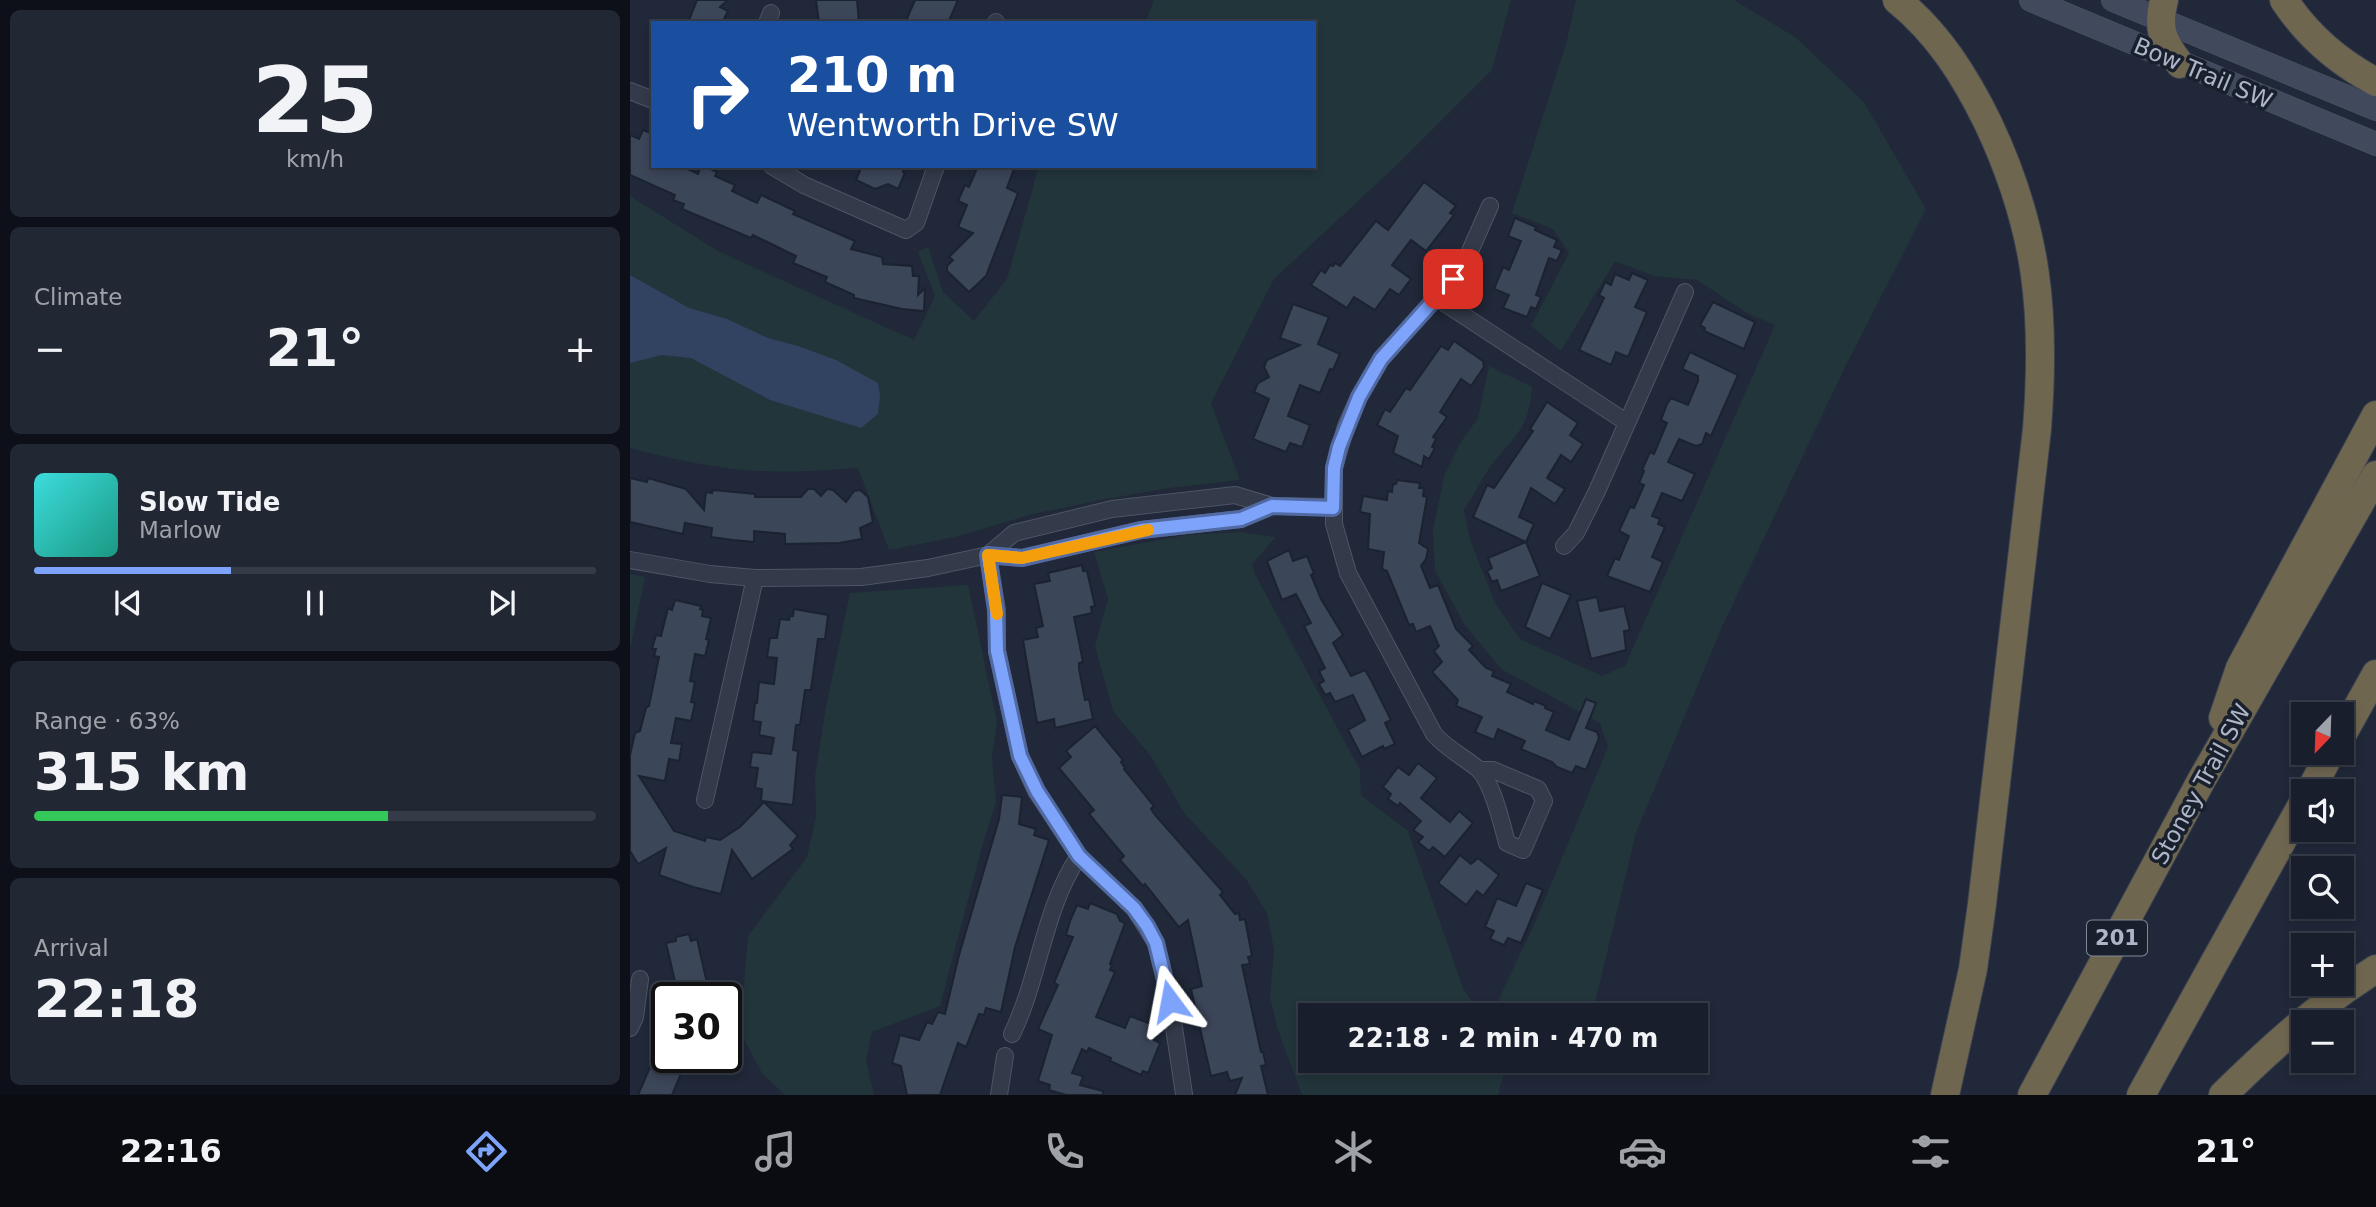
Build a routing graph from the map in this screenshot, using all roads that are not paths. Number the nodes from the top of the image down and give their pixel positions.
1 (1896, 0) edge
2 (2031, 0) edge
3 (2113, 0) edge
4 (2284, 0) edge
5 (2162, 10) edge
6 (2180, 64) junction
7 (2376, 82) edge
8 (630, 91) edge
9 (651, 99) edge
10 (2376, 109) edge
11 (2376, 144) edge
12 (775, 168) edge
13 (935, 168) edge
14 (1490, 206) dead end
15 (1685, 292) dead end
16 (1437, 298) junction
17 (2376, 415) edge
18 (1626, 422) junction
19 (2376, 475) edge
20 (1272, 506) junction
21 (1333, 508) junction
22 (1564, 546) dead end
23 (988, 555) junction
24 (630, 559) edge
25 (755, 578) junction
26 (2376, 674) edge
27 (2354, 713) edge
28 (1480, 770) junction
29 (2201, 781) junction
30 (705, 800) dead end
31 (2291, 825) edge
32 (1079, 856) junction
33 (2376, 969) edge
34 (640, 979) dead end
35 (630, 1028) edge
36 (1012, 1034) dead end
37 (1005, 1056) dead end
38 (1184, 1094) edge
39 (999, 1095) edge
40 (1945, 1095) edge
41 (2032, 1095) edge
42 (2141, 1095) edge
43 (2223, 1095) edge

1 - 40 highway
2 - 6 main road, Bow Trail SW
3 - 5 main road, Bow Trail SW
4 - 7 highway
5 - 6 highway
5 - 10 main road, Bow Trail SW
6 - 11 main road, Bow Trail SW
8 - 9 street
12 - 13 street
14 - 16 street
15 - 18 street
16 - 18 street
16 - 21 street
17 - 29 highway
18 - 22 street
19 - 29 highway, Stoney Trail SW / 201
20 - 21 street
20 - 23 street
20 - 23 street
21 - 28 street
23 - 25 street
23 - 32 street
24 - 25 street
25 - 30 street
26 - 27 highway
28 - 28 street
29 - 41 highway, Stoney Trail SW / 201
31 - 42 highway
32 - 36 street
32 - 38 street
33 - 43 highway
34 - 35 street
37 - 39 street

